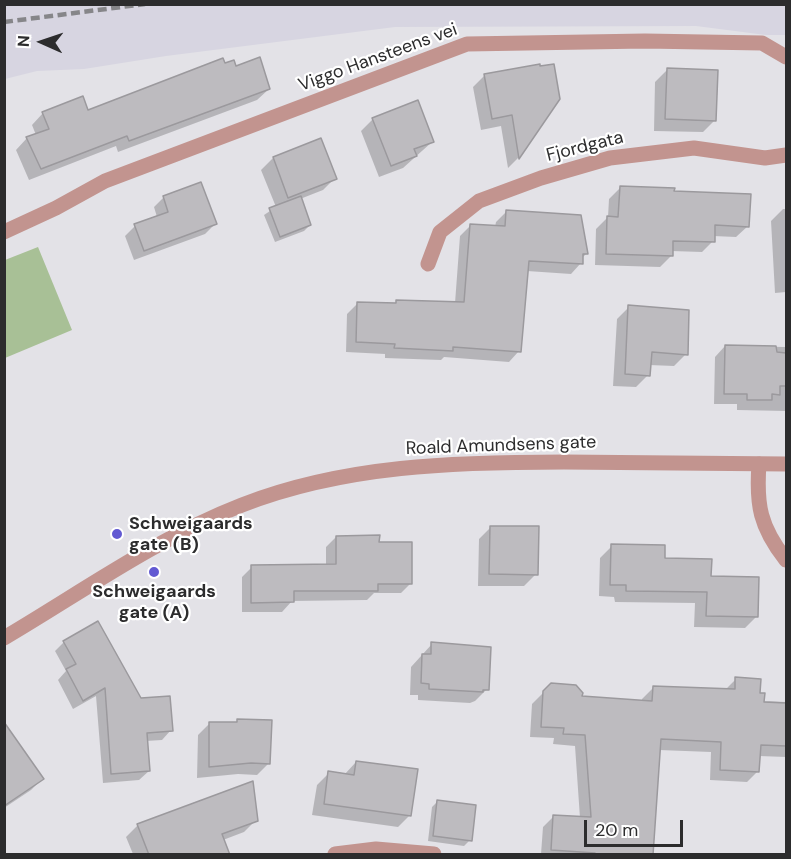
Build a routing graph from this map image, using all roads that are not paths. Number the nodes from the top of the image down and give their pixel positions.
1 (786, 57) edge
2 (786, 155) edge
3 (4, 232) edge
4 (428, 264) dead end
5 (759, 464) junction
6 (786, 464) edge
7 (786, 560) edge
8 (4, 638) edge
9 (335, 855) edge
10 (434, 855) edge

1 - 3 street, Viggo Hansteens vei
2 - 4 street, Fjordgata
5 - 6 street, Roald Amundsens gate
5 - 7 street
5 - 8 street, Roald Amundsens gate
9 - 10 street

